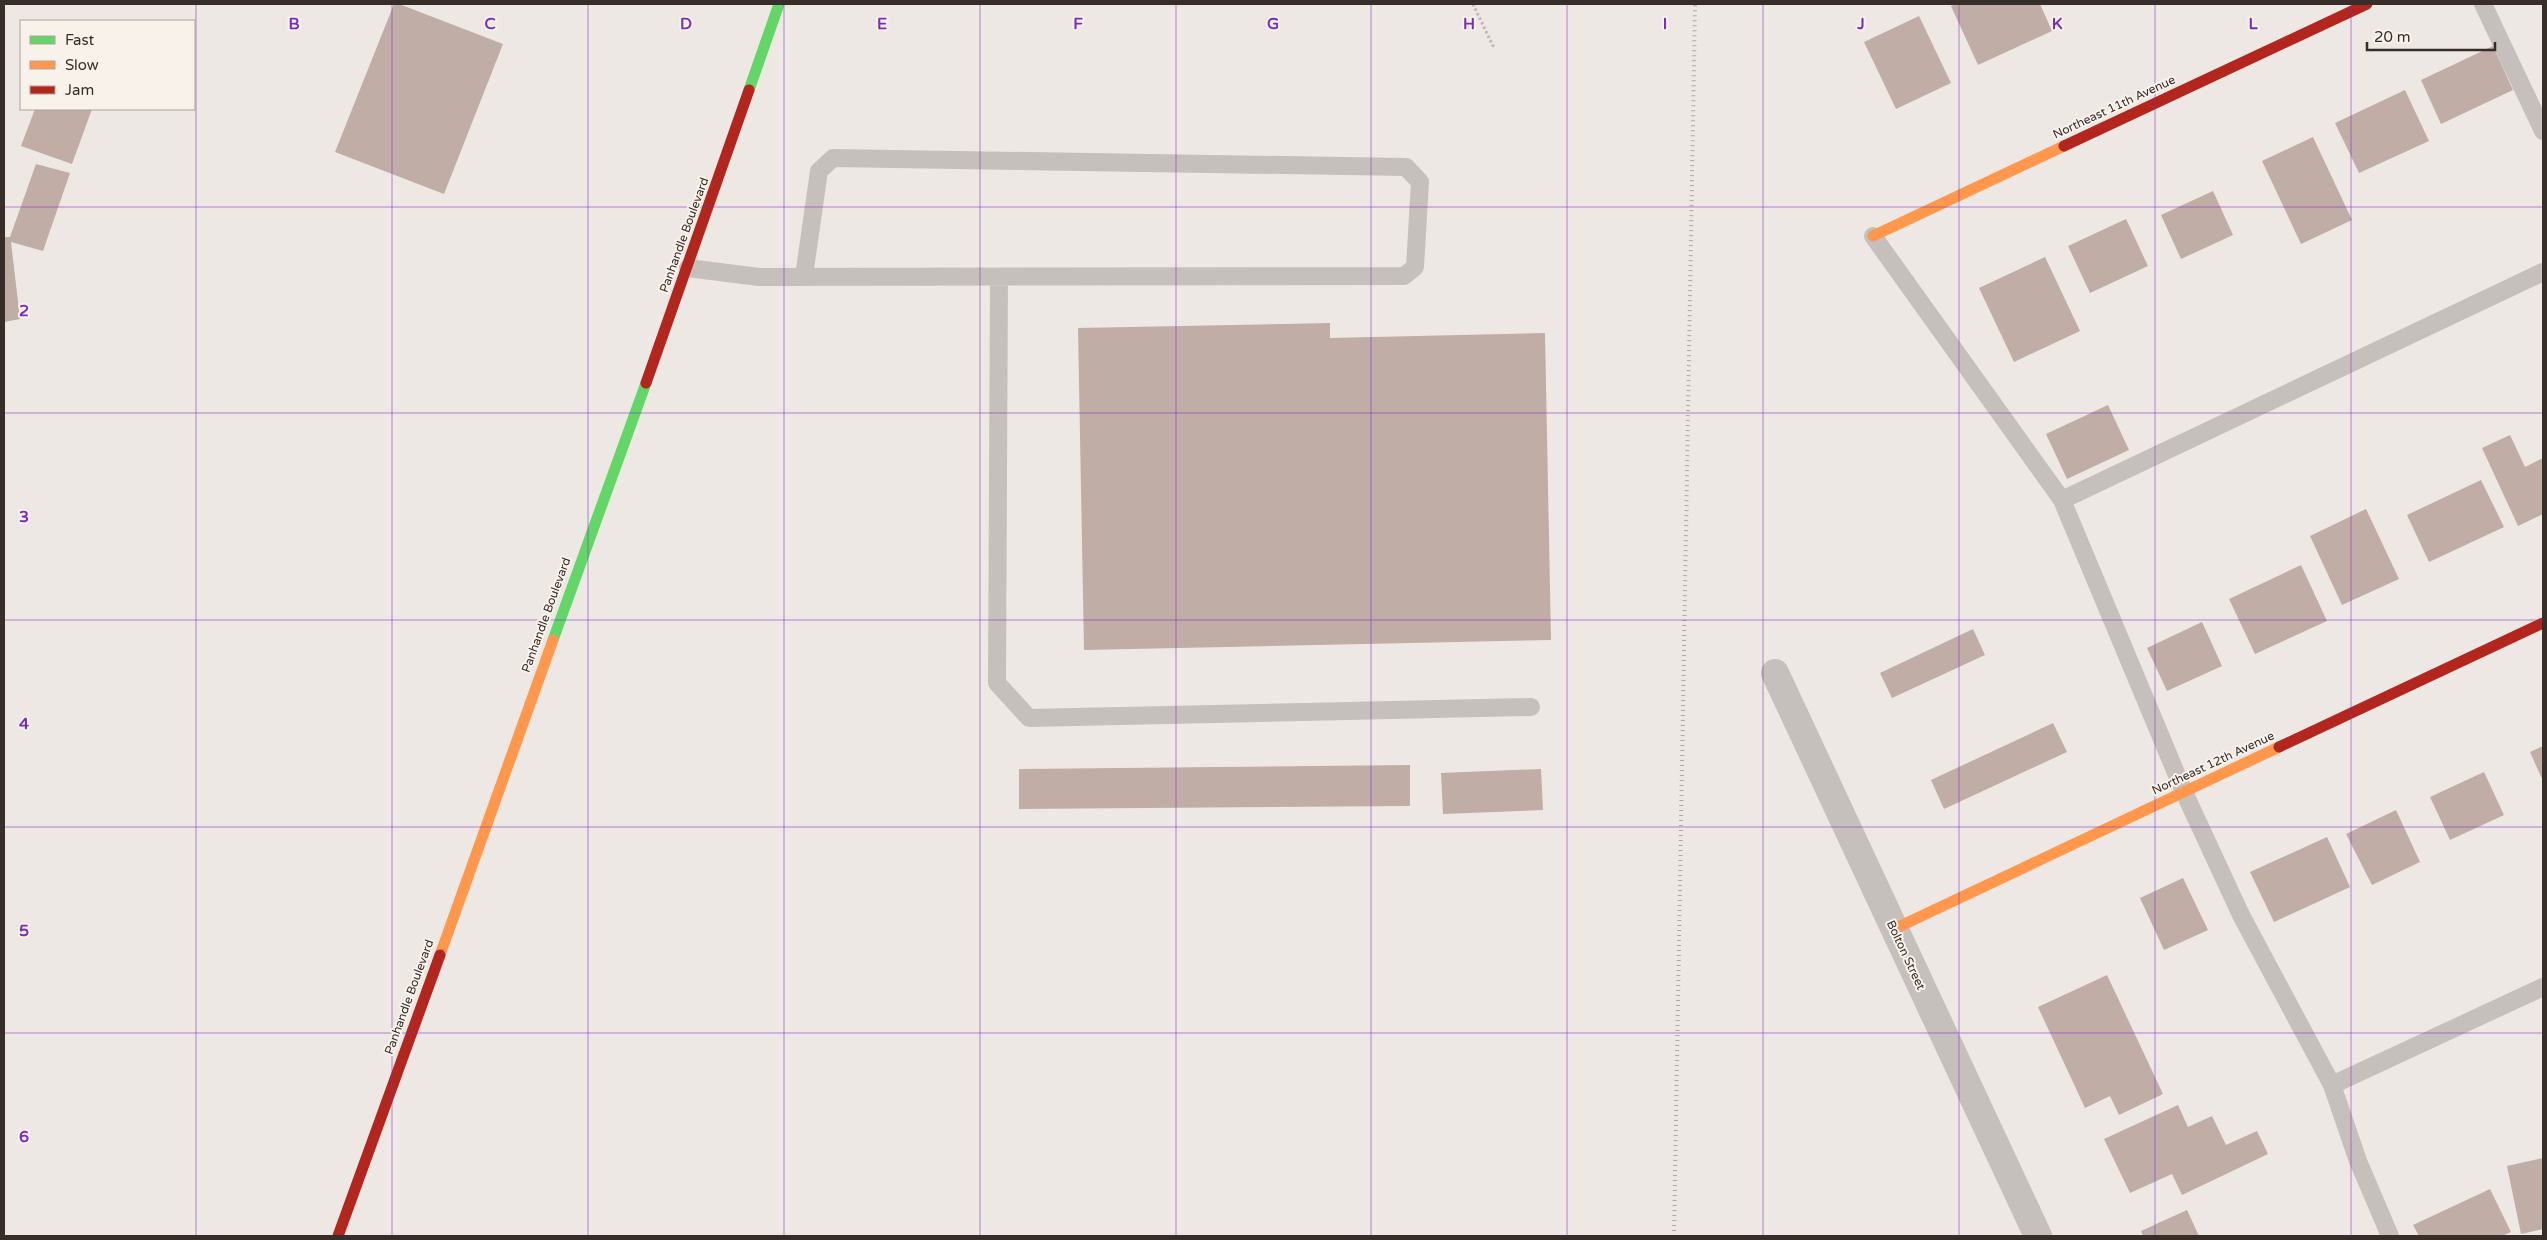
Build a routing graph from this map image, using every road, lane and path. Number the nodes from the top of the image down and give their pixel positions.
1 (779, 4) edge
2 (1473, 4) edge
3 (2367, 4) edge
4 (2484, 4) edge
5 (1494, 48) dead end
6 (2543, 131) edge
7 (1873, 236) joint
8 (688, 268) junction
9 (2543, 272) edge
10 (804, 276) junction
11 (999, 278) junction
12 (2062, 500) junction
13 (2543, 623) edge
14 (1775, 673) dead end
15 (1531, 707) dead end
16 (2184, 792) junction
17 (1894, 929) junction
18 (2543, 987) edge
19 (2332, 1085) junction
20 (338, 1236) edge
21 (2038, 1236) edge
22 (2390, 1236) edge

1 - 8 street, Panhandle Boulevard
2 - 5 path
3 - 7 street, Northeast 11th Avenue
4 - 6 lane
7 - 12 lane
8 - 10 lane
8 - 20 street, Panhandle Boulevard
9 - 12 lane
10 - 11 lane
10 - 11 lane
11 - 15 lane
12 - 16 lane
13 - 16 street, Northeast 12th Avenue
14 - 17 street, Bolton Street
16 - 17 street, Northeast 12th Avenue
16 - 19 lane
17 - 21 street, Bolton Street
18 - 19 lane
19 - 22 lane

